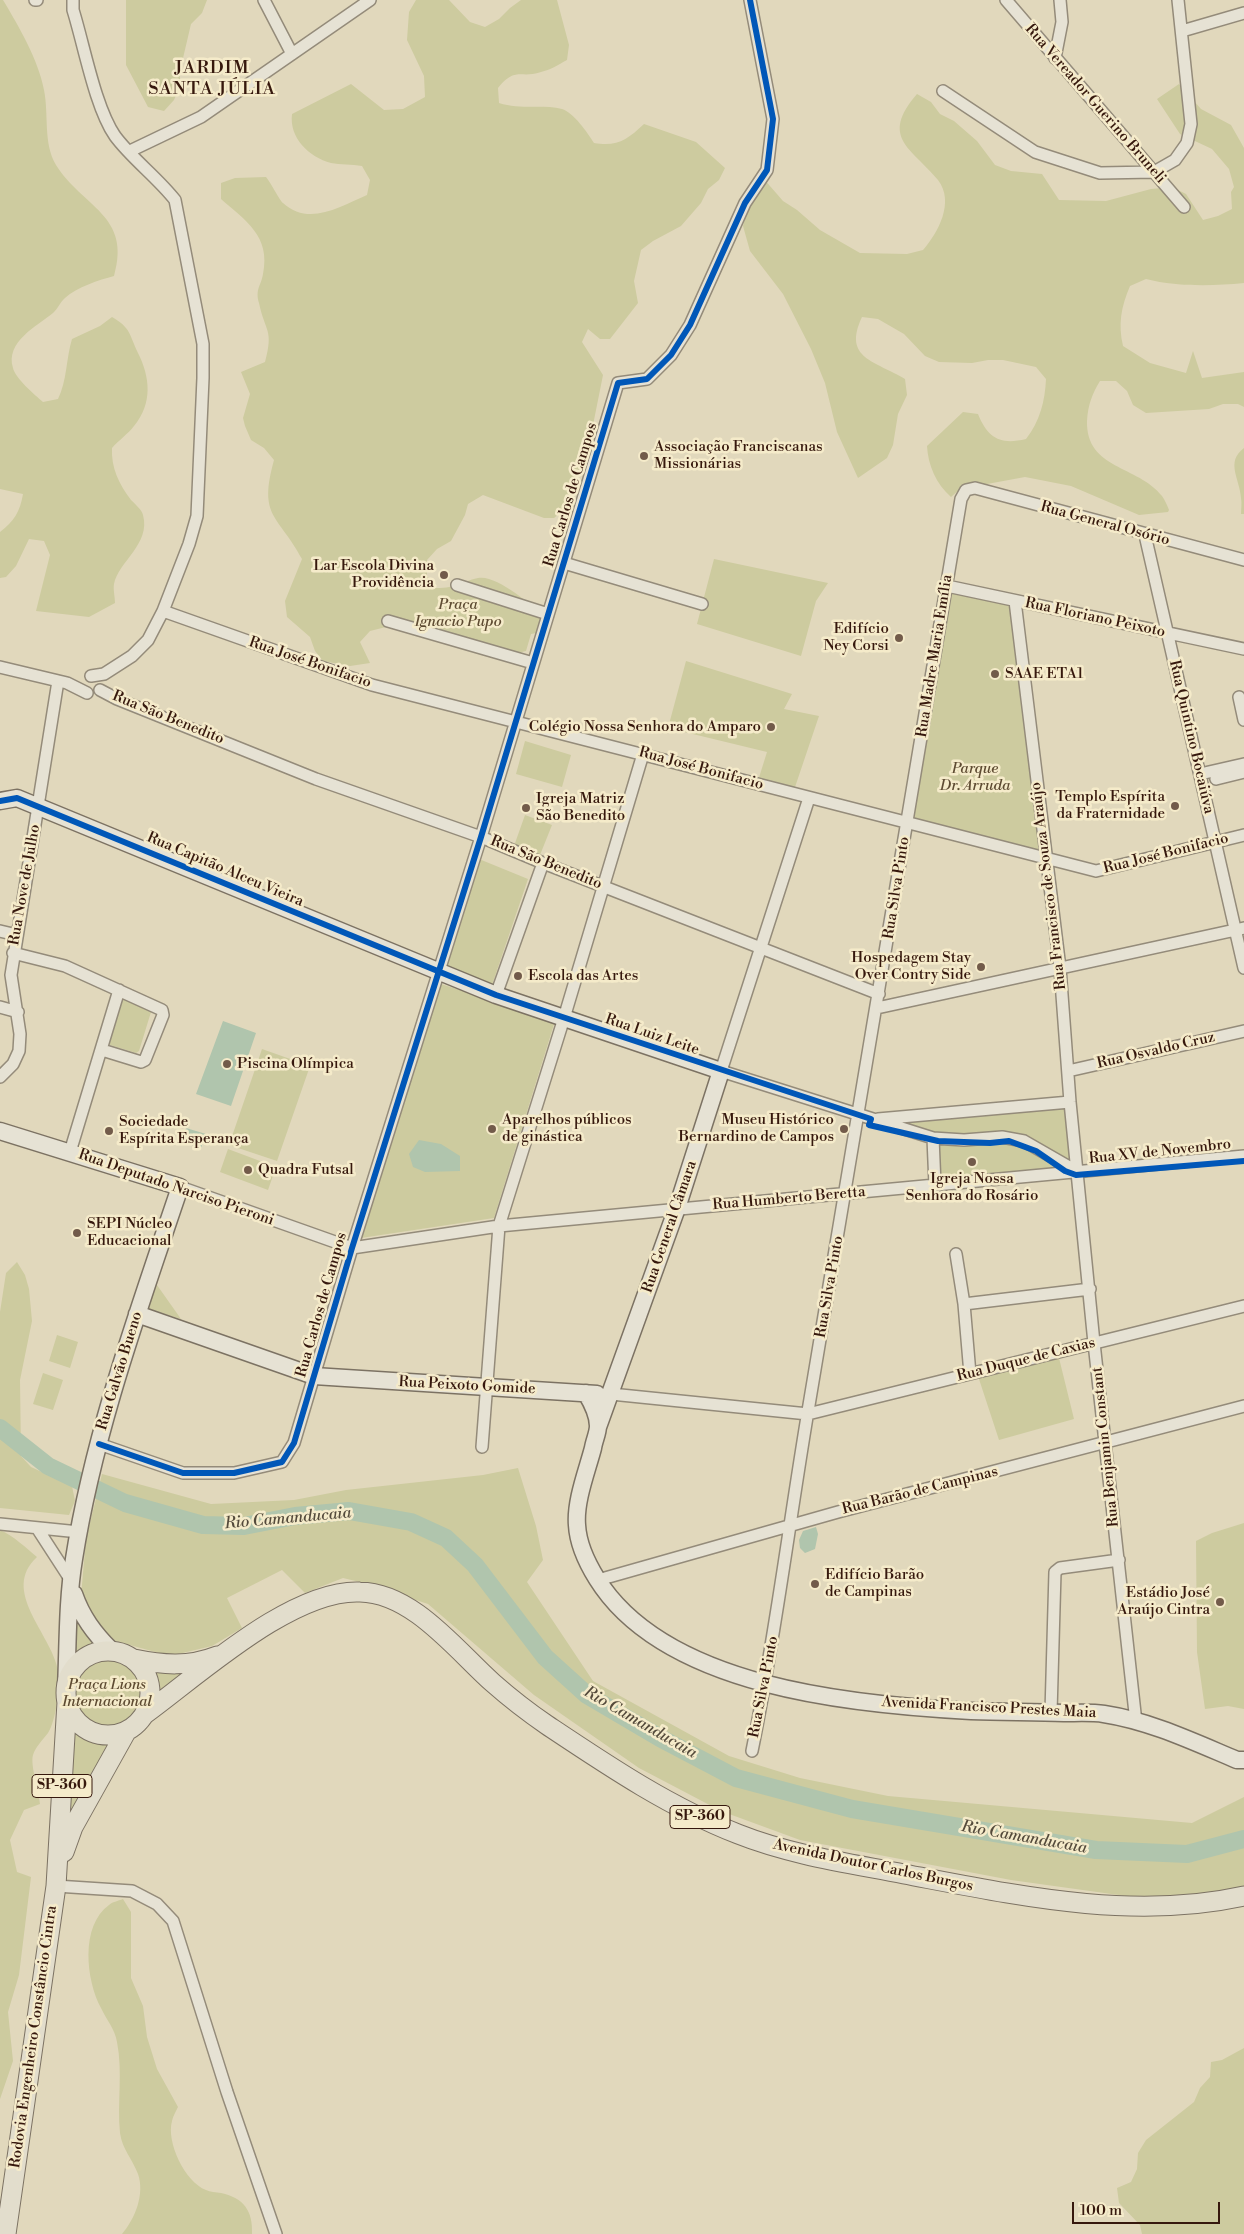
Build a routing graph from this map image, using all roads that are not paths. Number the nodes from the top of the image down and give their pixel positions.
1 (73, 0) edge
2 (264, 0) edge
3 (370, 0) edge
4 (750, 0) edge
5 (1006, 0) edge
6 (1060, 0) edge
7 (1178, 0) edge
8 (1244, 13) edge
9 (1182, 31) junction
10 (292, 54) junction
11 (1055, 58) junction
12 (943, 91) dead end
13 (130, 151) junction
14 (1154, 172) junction
15 (1184, 207) dead end
16 (966, 490) joint
17 (1145, 535) junction
18 (1244, 560) edge
19 (564, 563) junction
20 (457, 585) dead end
21 (947, 586) junction
22 (1015, 601) junction
23 (702, 604) dead end
24 (164, 611) junction
25 (548, 614) junction
26 (388, 621) dead end
27 (1168, 633) junction
28 (1244, 649) edge
29 (533, 663) junction
30 (0, 667) edge
31 (88, 678) junction
32 (62, 682) junction
33 (102, 682) junction
34 (87, 693) junction
35 (1238, 697) edge
36 (1244, 720) edge
37 (516, 722) junction
38 (643, 754) junction
39 (1244, 764) edge
40 (1244, 772) edge
41 (1200, 774) junction
42 (1216, 779) dead end
43 (809, 798) junction
44 (0, 801) edge
45 (39, 807) junction
46 (907, 824) junction
47 (1244, 835) edge
48 (481, 837) junction
49 (1214, 843) junction
50 (1046, 857) junction
51 (543, 863) junction
52 (604, 887) junction
53 (1239, 929) edge
54 (0, 931) edge
55 (17, 935) junction
56 (761, 948) junction
57 (13, 953) junction
58 (1060, 968) junction
59 (1244, 968) edge
60 (438, 973) junction
61 (119, 990) junction
62 (879, 994) junction
63 (496, 995) junction
64 (0, 1007) edge
65 (877, 1008) junction
66 (18, 1012) junction
67 (564, 1018) junction
68 (1244, 1031) edge
69 (102, 1050) junction
70 (721, 1071) junction
71 (1068, 1071) junction
72 (0, 1077) edge
73 (1070, 1102) junction
74 (859, 1116) junction
75 (871, 1119) junction
76 (0, 1131) edge
77 (933, 1138) junction
78 (70, 1152) junction
79 (1244, 1156) edge
80 (1078, 1172) junction
81 (935, 1185) junction
82 (180, 1187) junction
83 (847, 1194) junction
84 (677, 1208) junction
85 (499, 1226) junction
86 (352, 1248) junction
87 (956, 1254) dead end
88 (1090, 1289) junction
89 (964, 1304) junction
90 (1244, 1306) edge
91 (137, 1314) junction
92 (1094, 1343) junction
93 (970, 1374) junction
94 (314, 1376) junction
95 (486, 1387) junction
96 (586, 1393) junction
97 (611, 1394) junction
98 (1244, 1406) edge
99 (808, 1414) junction
100 (598, 1427) junction
101 (99, 1444) junction
102 (1106, 1444) junction
103 (482, 1447) dead end
104 (0, 1524) edge
105 (791, 1525) junction
106 (38, 1528) junction
107 (79, 1532) junction
108 (1119, 1560) junction
109 (598, 1580) junction
110 (72, 1585) junction
111 (111, 1650) junction
112 (232, 1650) junction
113 (134, 1659) junction
114 (766, 1684) junction
115 (66, 1695) junction
116 (1052, 1712) junction
117 (145, 1714) junction
118 (1136, 1722) junction
119 (126, 1732) junction
120 (752, 1751) dead end
121 (1244, 1760) edge
122 (56, 1878) junction
123 (1244, 1896) edge
124 (6, 2234) edge
125 (276, 2234) edge

1 - 13 street
2 - 10 street
3 - 10 street
4 - 19 street, Rua Carlos de Campos
5 - 11 street, Rua Vereador Guerino Bruneli
6 - 11 street
7 - 9 street
8 - 9 street
9 - 14 street
10 - 13 street
11 - 14 street, Rua Vereador Guerino Bruneli
12 - 14 street
13 - 24 street
14 - 15 street, Rua Vereador Guerino Bruneli
16 - 17 street, Rua General Osório
16 - 21 street, Rua Madre Maria Emília
17 - 18 street, Rua General Osório
17 - 27 street, Rua Quintino Bocaiúva
19 - 23 street
19 - 25 street, Rua Carlos de Campos
20 - 25 street
21 - 22 street, Rua Floriano Peixoto
21 - 46 street, Rua Madre Maria Emília
22 - 27 street, Rua Floriano Peixoto
22 - 50 street, Rua Francisco de Souza Araújo
24 - 33 street
24 - 37 street, Rua José Bonifacio
25 - 29 street, Rua Carlos de Campos
26 - 29 street
27 - 28 street, Rua Floriano Peixoto
27 - 41 street, Rua Quintino Bocaiúva
29 - 37 street, Rua Carlos de Campos
30 - 32 street
31 - 32 street
31 - 33 street
31 - 34 street
32 - 34 street
32 - 45 street, Rua Nove de Julho
33 - 34 street, Rua São Benedito
33 - 48 street, Rua São Benedito
35 - 36 street
37 - 38 street, Rua José Bonifacio
37 - 48 street, Rua Carlos de Campos
38 - 43 street, Rua José Bonifacio
38 - 52 street
39 - 41 street
40 - 42 street
41 - 49 street, Rua Quintino Bocaiúva
43 - 46 street, Rua José Bonifacio
43 - 56 street, Rua General Câmara
44 - 45 street, Rua Capitão Alceu Vieira
45 - 55 street, Rua Nove de Julho
45 - 60 street, Rua Capitão Alceu Vieira
46 - 50 street, Rua José Bonifacio
46 - 62 street, Rua Silva Pinto
47 - 49 street, Rua José Bonifacio
48 - 51 street, Rua São Benedito
48 - 60 street, Rua Carlos de Campos
49 - 50 street, Rua José Bonifacio
49 - 53 street, Rua Quintino Bocaiúva
50 - 58 street, Rua Francisco de Souza Araújo
51 - 52 street, Rua São Benedito
51 - 63 street
52 - 56 street, Rua São Benedito
52 - 67 street
53 - 58 street
53 - 59 street, Rua Quintino Bocaiúva
54 - 55 street
55 - 57 street, Rua Nove de Julho
56 - 62 street, Rua São Benedito
56 - 70 street, Rua General Câmara
57 - 61 street
57 - 66 street, Rua Nove de Julho
58 - 65 street
58 - 71 street, Rua Francisco de Souza Araújo
60 - 63 street, Rua Luiz Leite
60 - 86 street, Rua Carlos de Campos
61 - 69 street
61 - 69 street
62 - 65 street, Rua Silva Pinto
63 - 67 street, Rua Luiz Leite
64 - 66 street
65 - 74 street, Rua Silva Pinto
66 - 72 street, Rua Nove de Julho
67 - 70 street, Rua Luiz Leite
67 - 85 street
68 - 71 street, Rua Osvaldo Cruz
69 - 78 street
70 - 74 street, Rua Luiz Leite
70 - 84 street, Rua General Câmara
71 - 73 street, Rua Francisco de Souza Araújo
73 - 75 street
73 - 80 street, Rua Francisco de Souza Araújo
74 - 75 street, Rua Luiz Leite
74 - 83 street, Rua Silva Pinto
75 - 77 street, Rua Luiz Leite
76 - 78 street, Rua Deputado Narciso Pieroni
77 - 80 street, Rua Luiz Leite
77 - 81 street
78 - 82 street, Rua Deputado Narciso Pieroni
79 - 80 street, Rua XV de Novembro
80 - 81 street, Rua Humberto Beretta
80 - 88 street, Rua Benjamin Constant
81 - 83 street, Rua Humberto Beretta
82 - 86 street, Rua Deputado Narciso Pieroni
82 - 91 street, Rua Galvão Bueno
83 - 84 street, Rua Humberto Beretta
83 - 99 street, Rua Silva Pinto
84 - 85 street, Rua Humberto Beretta
84 - 97 street, Rua General Câmara
85 - 86 street, Rua Humberto Beretta
85 - 95 street
86 - 94 street, Rua Carlos de Campos
87 - 89 street
88 - 89 street
88 - 92 street, Rua Benjamin Constant
89 - 93 street
90 - 92 street, Rua Duque de Caxias
91 - 94 street, Rua Peixoto Gomide
91 - 101 street, Rua Galvão Bueno
92 - 93 street, Rua Duque de Caxias
92 - 102 street, Rua Benjamin Constant
93 - 99 street, Rua Duque de Caxias
94 - 95 street, Rua Peixoto Gomide
94 - 101 street, Rua Carlos de Campos
95 - 96 street, Rua Peixoto Gomide
95 - 103 street
96 - 97 street, Rua Peixoto Gomide
96 - 100 street, Avenida Francisco Prestes Maia
97 - 99 street, Rua Peixoto Gomide
97 - 100 street, Rua General Câmara
98 - 102 street, Rua Barão de Campinas
99 - 105 street, Rua Silva Pinto
100 - 109 street, Avenida Francisco Prestes Maia
101 - 107 street, Rua Galvão Bueno
102 - 105 street, Rua Barão de Campinas
102 - 108 street, Rua Benjamin Constant
104 - 106 street
105 - 109 street, Rua Barão de Campinas
105 - 114 street, Rua Silva Pinto
106 - 107 street
106 - 110 street
107 - 110 street, Rua Galvão Bueno
108 - 116 street
108 - 118 street, Rua Benjamin Constant
109 - 114 street, Avenida Francisco Prestes Maia
110 - 111 street, Rua Galvão Bueno
110 - 115 street, Rua Galvão Bueno
111 - 113 main road, SP-360
111 - 115 main road, SP-360
112 - 113 main road, Avenida Doutor Carlos Burgos / SP-360
112 - 117 main road, Avenida Doutor Carlos Burgos / SP-360
112 - 123 main road, Avenida Doutor Carlos Burgos / SP-360
113 - 117 main road
114 - 116 street, Avenida Francisco Prestes Maia
114 - 120 street, Rua Silva Pinto
115 - 119 main road
115 - 122 main road, Rodovia Engenheiro Constâncio Cintra / SP-360
116 - 118 street, Avenida Francisco Prestes Maia
117 - 119 main road, SP-360
118 - 121 street, Avenida Francisco Prestes Maia
119 - 122 main road, Rodovia Engenheiro Constâncio Cintra / SP-360
122 - 124 main road, Rodovia Engenheiro Constâncio Cintra / SP-360
122 - 125 street

